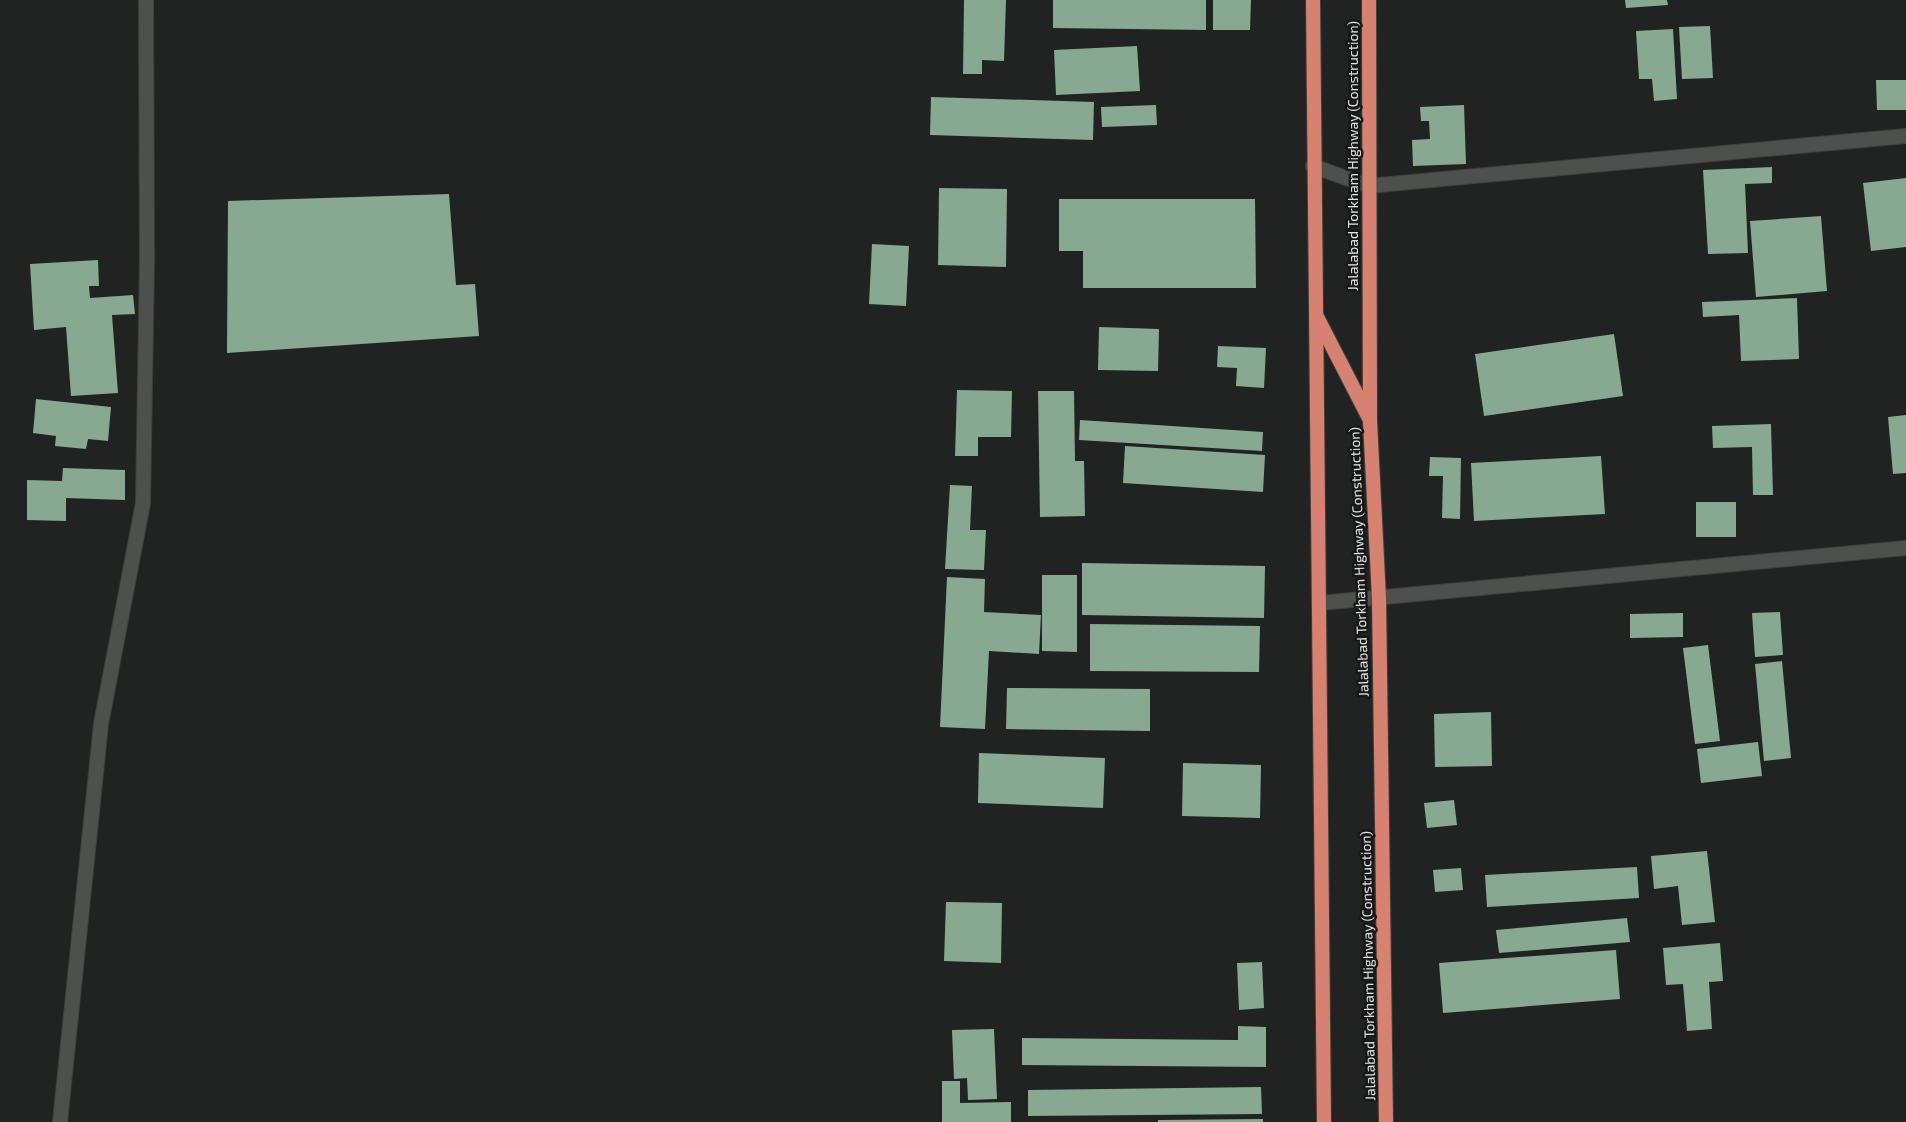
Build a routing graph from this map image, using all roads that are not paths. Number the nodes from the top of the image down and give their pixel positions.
1 (146, 0) edge
2 (1313, 0) edge
3 (1369, 0) edge
4 (1906, 136) edge
5 (1314, 166) junction
6 (1368, 186) junction
7 (1316, 314) junction
8 (1370, 421) junction
9 (1906, 548) edge
10 (1379, 598) junction
11 (1320, 603) junction
12 (60, 1122) edge
13 (1324, 1122) edge
14 (1386, 1122) edge

1 - 12 street
2 - 5 highway
3 - 6 highway, Jalalabad Torkham Highway (Construction)
4 - 6 street
5 - 6 street
5 - 7 highway
6 - 8 highway, Jalalabad Torkham Highway (Construction)
7 - 8 highway
7 - 11 highway
8 - 10 highway, Jalalabad Torkham Highway (Construction)
9 - 10 street
10 - 11 street
10 - 14 highway, Jalalabad Torkham Highway (Construction)
11 - 13 highway

